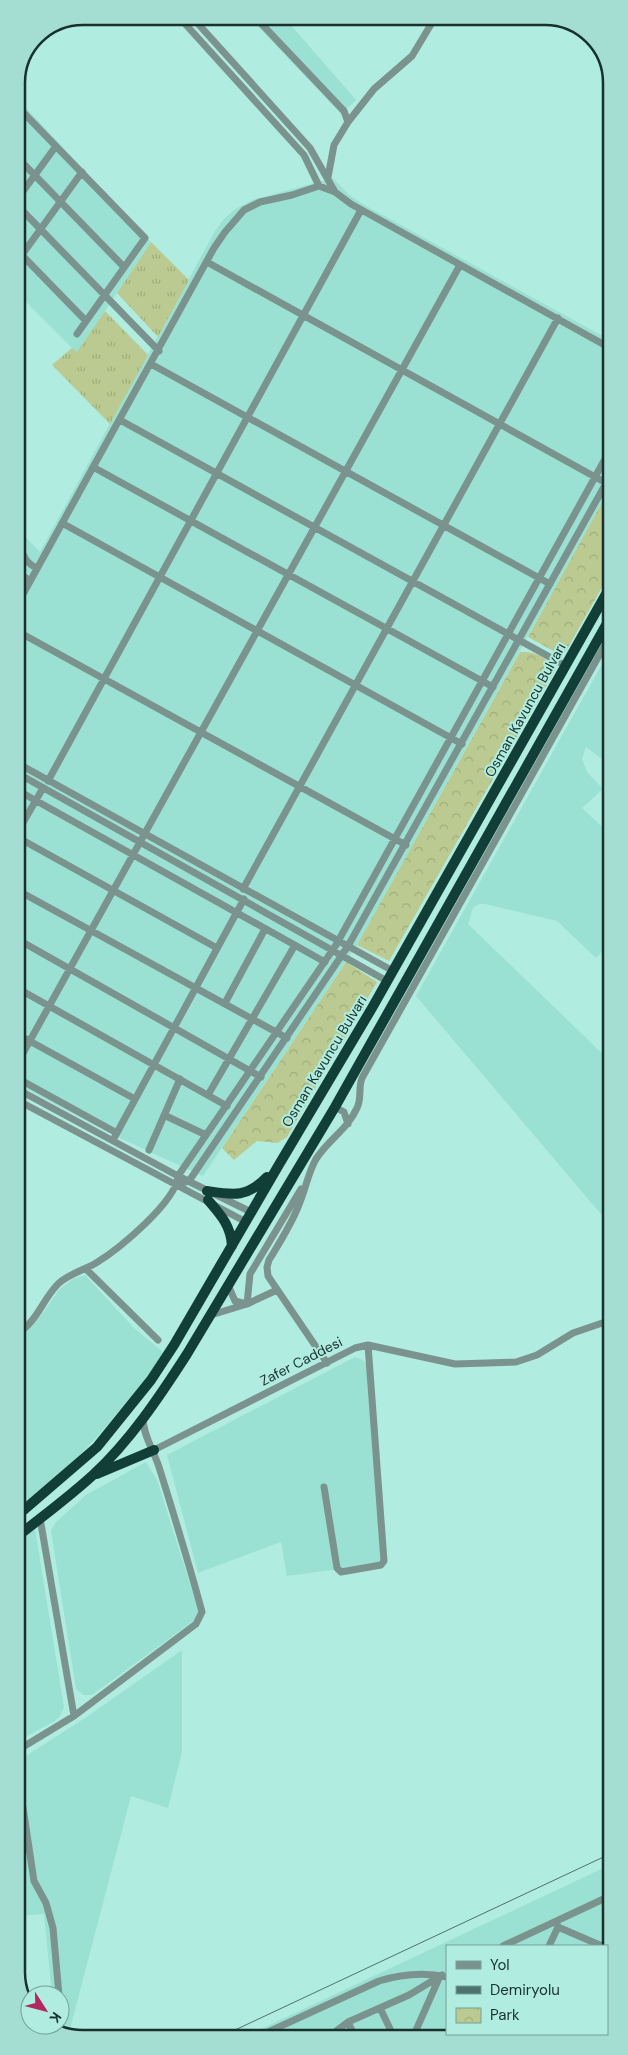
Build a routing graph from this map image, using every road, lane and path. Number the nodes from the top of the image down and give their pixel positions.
1 (186, 25) edge
2 (198, 25) edge
3 (263, 25) edge
4 (431, 25) edge
5 (25, 114) edge
6 (348, 122) junction
7 (56, 146) junction
8 (25, 165) edge
9 (82, 172) junction
10 (35, 175) junction
11 (328, 178) junction
12 (319, 186) junction
13 (25, 189) edge
14 (335, 192) junction
15 (61, 202) junction
16 (361, 210) junction
17 (25, 212) edge
18 (41, 229) junction
19 (25, 251) edge
20 (25, 258) edge
21 (207, 262) junction
22 (460, 265) junction
23 (124, 267) junction
24 (105, 295) junction
25 (304, 315) junction
26 (558, 318) junction
27 (86, 321) junction
28 (77, 334) dead end
29 (603, 344) edge
30 (158, 351) junction
31 (151, 364) junction
32 (402, 370) junction
33 (248, 417) junction
34 (120, 420) junction
35 (499, 424) junction
36 (603, 463) edge
37 (93, 467) junction
38 (346, 471) junction
39 (217, 473) junction
40 (595, 477) junction
41 (603, 481) edge
42 (603, 488) edge
43 (191, 521) junction
44 (62, 523) junction
45 (444, 525) junction
46 (315, 528) junction
47 (25, 559) edge
48 (37, 568) junction
49 (289, 574) junction
50 (25, 577) edge
51 (160, 577) junction
52 (539, 578) junction
53 (30, 581) junction
54 (412, 582) junction
55 (550, 584) junction
56 (25, 587) edge
57 (603, 600) edge
58 (387, 629) junction
59 (257, 631) junction
60 (603, 631) edge
61 (508, 634) junction
62 (25, 635) edge
63 (519, 640) junction
64 (603, 648) edge
65 (566, 666) junction
66 (104, 679) junction
67 (482, 681) junction
68 (355, 685) junction
69 (493, 687) junction
70 (201, 732) junction
71 (451, 738) junction
72 (462, 744) junction
73 (25, 768) edge
74 (25, 778) edge
75 (48, 781) junction
76 (299, 787) junction
77 (43, 788) junction
78 (25, 794) edge
79 (36, 800) junction
80 (25, 820) edge
81 (145, 834) junction
82 (493, 835) junction
83 (395, 839) junction
84 (25, 840) edge
85 (141, 842) junction
86 (406, 845) junction
87 (134, 855) junction
88 (243, 888) junction
89 (114, 891) junction
90 (25, 894) edge
91 (244, 899) junction
92 (236, 912) junction
93 (266, 928) junction
94 (92, 930) junction
95 (339, 940) junction
96 (25, 944) edge
97 (295, 945) junction
98 (348, 946) junction
99 (217, 948) junction
100 (333, 949) junction
101 (342, 955) junction
102 (325, 962) junction
103 (70, 969) junction
104 (393, 970) junction
105 (388, 981) junction
106 (196, 987) junction
107 (25, 992) edge
108 (225, 1003) junction
109 (50, 1006) junction
110 (253, 1018) junction
111 (174, 1027) junction
112 (277, 1031) junction
113 (25, 1038) edge
114 (288, 1038) junction
115 (30, 1041) junction
116 (25, 1050) edge
117 (229, 1058) junction
118 (154, 1065) junction
119 (251, 1070) junction
120 (261, 1077) junction
121 (180, 1079) junction
122 (25, 1083) edge
123 (25, 1093) edge
124 (208, 1095) junction
125 (135, 1099) junction
126 (25, 1104) edge
127 (227, 1106) junction
128 (334, 1107) junction
129 (357, 1109) junction
130 (344, 1112) junction
131 (164, 1115) junction
132 (348, 1124) junction
133 (206, 1135) junction
134 (115, 1137) junction
135 (149, 1150) dead end
136 (276, 1168) junction
137 (178, 1176) junction
138 (306, 1180) junction
139 (189, 1181) junction
140 (178, 1185) junction
141 (207, 1195) junction
142 (253, 1209) junction
143 (246, 1222) junction
144 (263, 1224) junction
145 (232, 1246) junction
146 (86, 1268) junction
147 (228, 1285) junction
148 (277, 1290) junction
149 (247, 1304) junction
150 (211, 1315) junction
151 (603, 1323) edge
152 (25, 1329) edge
153 (158, 1340) dead end
154 (368, 1345) junction
155 (326, 1363) junction
156 (142, 1417) junction
157 (154, 1450) junction
158 (93, 1475) junction
159 (324, 1487) dead end
160 (25, 1509) edge
161 (40, 1518) junction
162 (25, 1530) edge
163 (74, 1716) junction
164 (25, 1746) edge
165 (25, 1821) edge
166 (603, 1900) edge
167 (557, 1924) junction
168 (505, 1945) edge
169 (549, 1945) edge
170 (600, 1945) edge
171 (444, 1975) edge
172 (58, 1985) edge
173 (380, 2008) junction
174 (348, 2022) junction
175 (272, 2030) edge
176 (338, 2030) edge
177 (352, 2030) edge
178 (391, 2030) edge
179 (416, 2030) edge

1 - 12 street
2 - 11 street
3 - 6 street
4 - 6 street
5 - 7 street
6 - 11 street
7 - 9 street
7 - 10 street
8 - 10 street
9 - 15 street
9 - 23 street
10 - 13 street
10 - 15 street
11 - 14 street
12 - 14 street
12 - 21 street
14 - 16 street
15 - 18 street
15 - 23 street
16 - 22 street
16 - 25 street
17 - 18 street
18 - 19 street
18 - 24 street
20 - 27 street
21 - 25 street
21 - 30 street
22 - 26 street
22 - 32 street
23 - 24 street
24 - 27 street
24 - 30 street
25 - 32 street
25 - 33 street
26 - 29 street
26 - 35 street
27 - 28 street
30 - 31 street
31 - 33 street
31 - 34 street
32 - 35 street
32 - 38 street
33 - 38 street
33 - 39 street
34 - 37 street
34 - 39 street
35 - 40 street
35 - 45 street
36 - 40 street
37 - 43 street
37 - 44 street
38 - 45 street
38 - 46 street
39 - 43 street
39 - 46 street
40 - 41 street
40 - 52 street
42 - 55 street
43 - 49 street
43 - 51 street
44 - 48 street
44 - 51 street
45 - 52 street
45 - 54 street
46 - 49 street
46 - 54 street
47 - 48 street
48 - 53 street
49 - 58 street
49 - 59 street
50 - 53 street
51 - 59 street
51 - 66 street
52 - 55 street
52 - 61 street
53 - 56 street
54 - 58 street
54 - 61 street
55 - 63 street
57 - 65 highway, Osman Kavuncu Bulvarı
58 - 67 street
58 - 68 street
59 - 68 street
59 - 70 street
60 - 82 highway, Osman Kavuncu Bulvarı
61 - 63 street
61 - 67 street
62 - 66 street
63 - 65 street
63 - 69 street
64 - 82 street
65 - 104 highway, Osman Kavuncu Bulvarı
66 - 70 street
66 - 75 street
67 - 69 street
67 - 71 street
68 - 71 street
68 - 76 street
69 - 72 street
70 - 76 street
70 - 81 street
71 - 72 street
71 - 83 street
72 - 86 street
73 - 75 street
74 - 77 street
75 - 81 street
76 - 83 street
76 - 88 street
77 - 79 street
77 - 85 street
78 - 79 street
79 - 80 street
79 - 87 street
81 - 85 street
81 - 88 street
82 - 128 highway, Osman Kavuncu Bulvarı
82 - 129 street
83 - 86 street
83 - 95 street
84 - 89 street
85 - 87 street
85 - 91 street
86 - 98 street
87 - 89 street
87 - 92 street
88 - 95 street
89 - 94 street
89 - 99 street
90 - 94 street
91 - 92 street
91 - 100 street
92 - 93 street
92 - 99 street
93 - 97 street
93 - 108 street
94 - 103 street
94 - 106 street
95 - 98 street
95 - 100 street
96 - 103 street
97 - 102 street
97 - 110 street
98 - 101 street
98 - 104 street
99 - 106 street
100 - 101 street
100 - 102 street
101 - 105 street
101 - 114 street
102 - 112 street
103 - 109 street
103 - 111 street
104 - 105 highway, Osman Kavuncu Bulvarı
105 - 136 highway, Osman Kavuncu Bulvarı
106 - 108 street
106 - 111 street
107 - 109 street
108 - 110 street
109 - 115 street
109 - 118 street
110 - 112 street
110 - 117 street
111 - 117 street
111 - 118 street
112 - 114 street
112 - 119 street
113 - 115 street
114 - 120 street
115 - 116 street
115 - 125 street
117 - 119 street
117 - 124 street
118 - 121 street
118 - 125 street
119 - 120 street
119 - 127 street
120 - 139 street
121 - 124 street
121 - 131 street
122 - 134 street
123 - 134 street
124 - 127 street
125 - 134 street
126 - 140 street
127 - 133 street
128 - 130 street
128 - 144 highway, Osman Kavuncu Bulvarı
129 - 130 street
129 - 132 street
130 - 132 street
131 - 133 street
131 - 135 street
132 - 138 street
133 - 137 street
134 - 137 street
136 - 141 highway
136 - 142 highway, Osman Kavuncu Bulvarı
137 - 139 street
137 - 140 street
138 - 148 street
138 - 149 street
139 - 140 street
139 - 141 street
140 - 141 street
140 - 146 street
141 - 142 street
141 - 143 street
141 - 145 highway
142 - 143 highway, Osman Kavuncu Bulvarı
142 - 144 highway
142 - 144 highway
143 - 144 highway
143 - 145 highway, Osman Kavuncu Bulvarı
144 - 147 highway, Osman Kavuncu Bulvarı
145 - 160 highway, Osman Kavuncu Bulvarı
146 - 152 street
146 - 153 street
147 - 149 street
147 - 150 highway, Osman Kavuncu Bulvarı
148 - 149 street
148 - 155 street
149 - 150 street
150 - 156 highway, Osman Kavuncu Bulvarı
151 - 154 street
154 - 155 street, Zafer Caddesi
154 - 159 street
155 - 157 street, Zafer Caddesi
156 - 157 street
156 - 158 highway, Osman Kavuncu Bulvarı
157 - 158 highway
157 - 163 street
158 - 161 highway, Osman Kavuncu Bulvarı
161 - 162 highway, Osman Kavuncu Bulvarı
161 - 163 street
163 - 164 street
165 - 172 street
166 - 167 street
167 - 168 street
167 - 169 street
167 - 170 street
171 - 173 street
171 - 175 street
171 - 179 street
173 - 174 street
173 - 178 street
174 - 176 street
174 - 177 street

